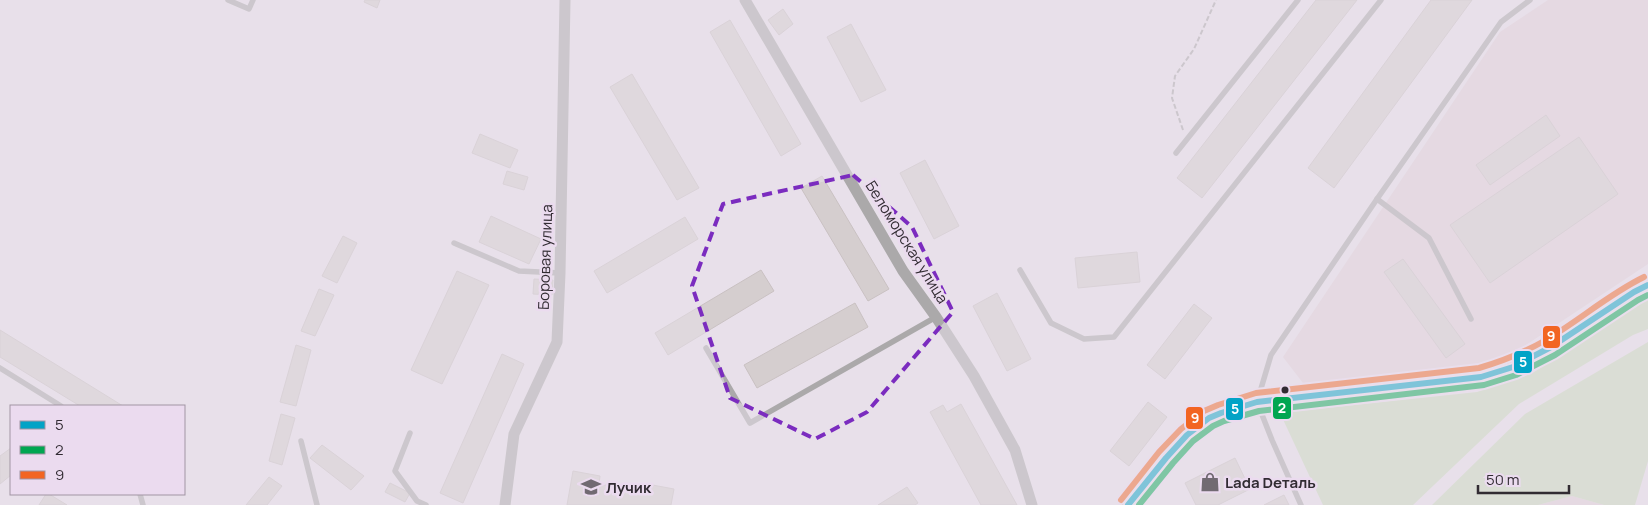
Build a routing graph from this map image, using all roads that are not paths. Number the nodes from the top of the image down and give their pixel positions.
1 (228, 0) edge
2 (253, 0) edge
3 (565, 0) edge
4 (745, 0) edge
5 (1298, 0) edge
6 (1381, 0) edge
7 (1530, 0) edge
8 (1176, 154) dead end
9 (1377, 199) junction
10 (454, 243) dead end
11 (1020, 270) dead end
12 (560, 273) junction
13 (1648, 285) edge
14 (936, 317) junction
15 (1471, 319) dead end
16 (706, 348) dead end
17 (0, 368) edge
18 (1257, 402) junction
19 (59, 405) edge
20 (410, 433) dead end
21 (301, 441) dead end
22 (317, 505) edge
23 (426, 505) edge
24 (505, 505) edge
25 (1032, 505) edge
26 (1128, 505) edge
27 (1301, 505) edge

1 - 2 lane
3 - 12 street, Боровая улица
4 - 14 street, Беломорская улица
5 - 8 lane
6 - 11 lane
7 - 9 lane
9 - 15 lane
9 - 18 lane
10 - 12 lane
12 - 24 street, Боровая улица
13 - 18 main road
14 - 16 lane
14 - 25 street, Беломорская улица
17 - 19 lane
18 - 26 main road
18 - 27 lane
20 - 23 lane
21 - 22 lane

